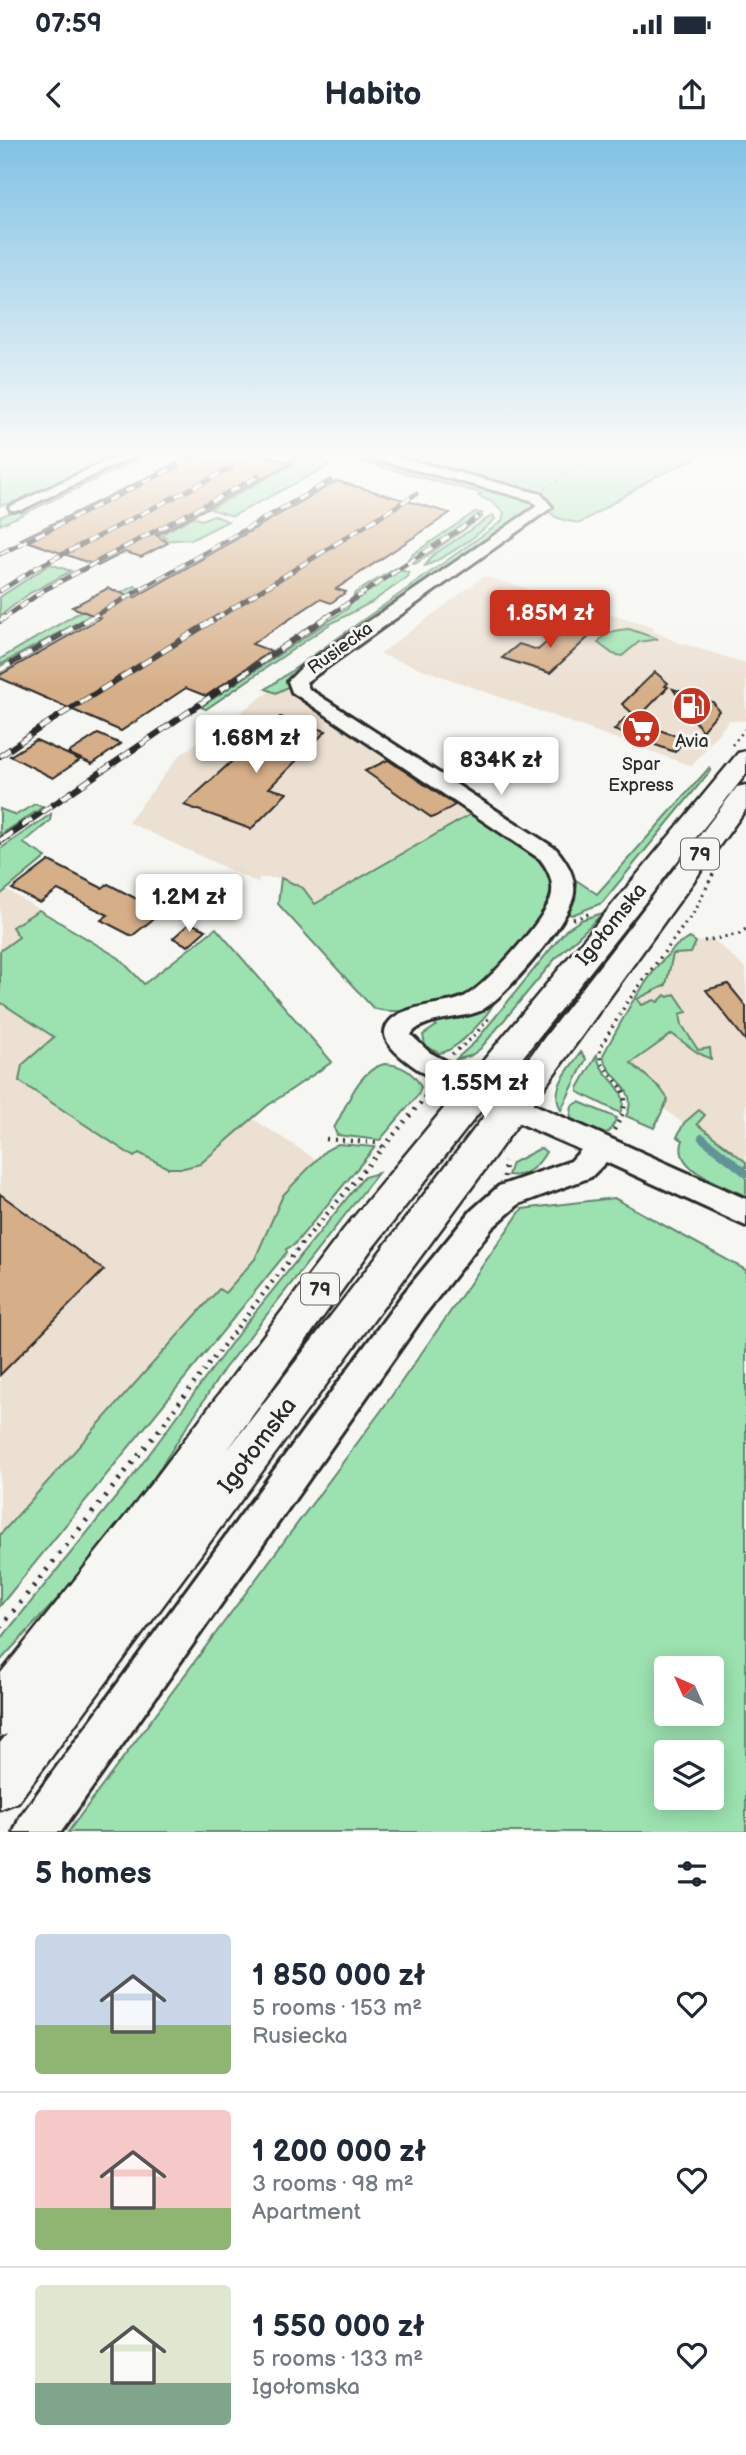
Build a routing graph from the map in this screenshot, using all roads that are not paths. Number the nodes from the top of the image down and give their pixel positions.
1 (505, 534) edge
2 (739, 752) edge
3 (746, 792) edge
4 (477, 1090) junction
5 (513, 1106) junction
6 (603, 1146) junction
7 (746, 1213) edge
8 (0, 1713) edge
9 (0, 1784) edge
10 (35, 1832) edge

1 - 4 street, Rusiecka
2 - 4 main road, Igołomska / 79
3 - 5 main road, Igołomska / 79
4 - 5 street
4 - 8 main road, Igołomska / 79
5 - 6 street
5 - 9 main road, Igołomska / 79
6 - 7 street
6 - 10 street

